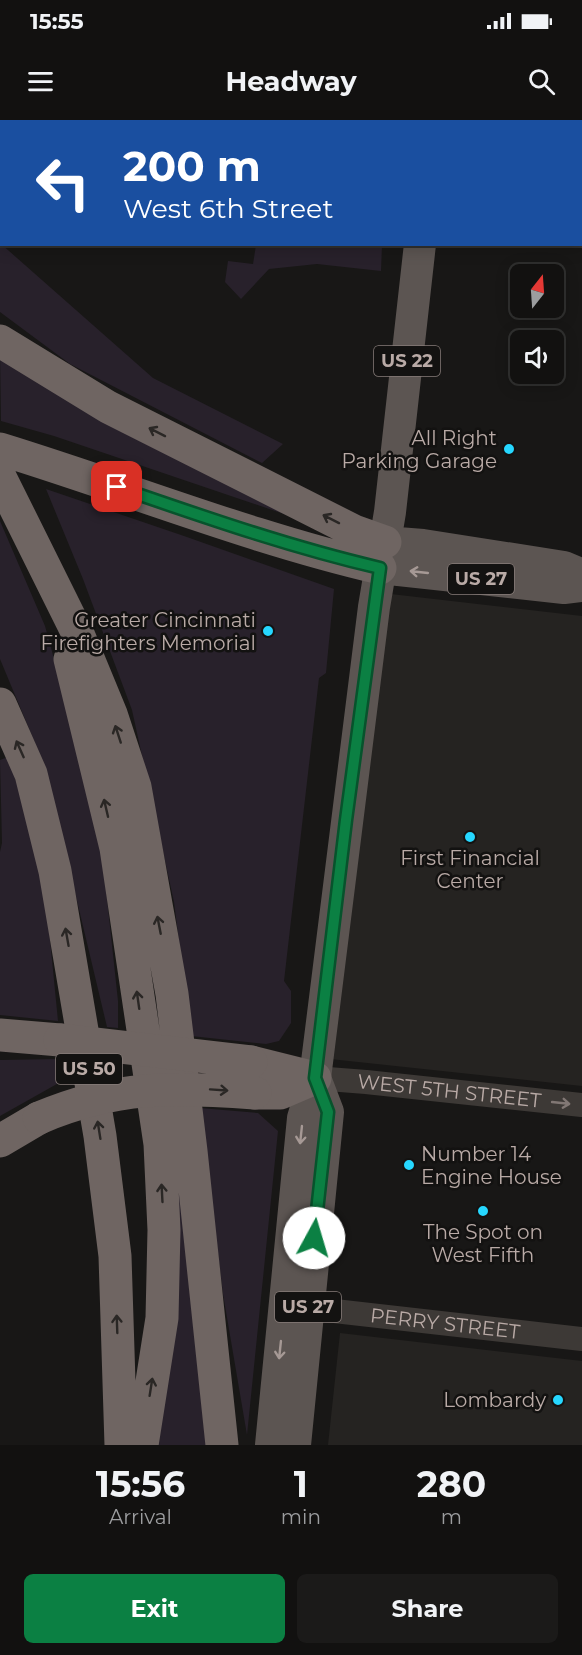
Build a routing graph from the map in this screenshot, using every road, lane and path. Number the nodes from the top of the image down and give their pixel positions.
1 (420, 246) edge
2 (0, 341) edge
3 (0, 449) edge
4 (0, 477) edge
5 (38, 554) junction
6 (382, 555) junction
7 (582, 574) edge
8 (582, 586) edge
9 (0, 704) edge
10 (0, 1035) edge
11 (253, 1078) junction
12 (315, 1078) junction
13 (582, 1105) edge
14 (0, 1141) edge
15 (308, 1308) junction
16 (582, 1340) edge
17 (121, 1445) edge
18 (142, 1445) edge
19 (222, 1445) edge
20 (271, 1445) edge
21 (295, 1445) edge

1 - 6 main road, US 22
6 -> 2 highway
3 - 6 highway
4 - 5 highway
18 -> 5 highway
19 -> 5 highway
6 - 7 main road, US 27
8 -> 6 main road, US 27
6 - 12 main road, US 22
17 -> 9 highway, US 50
10 - 11 highway, bridge
11 - 12 highway
14 -> 11 highway, bridge
12 -> 13 street, WEST 5TH STREET
12 - 15 main road, US 27
12 -> 20 main road, US 27
15 - 16 street, PERRY STREET
15 - 21 main road, US 27

